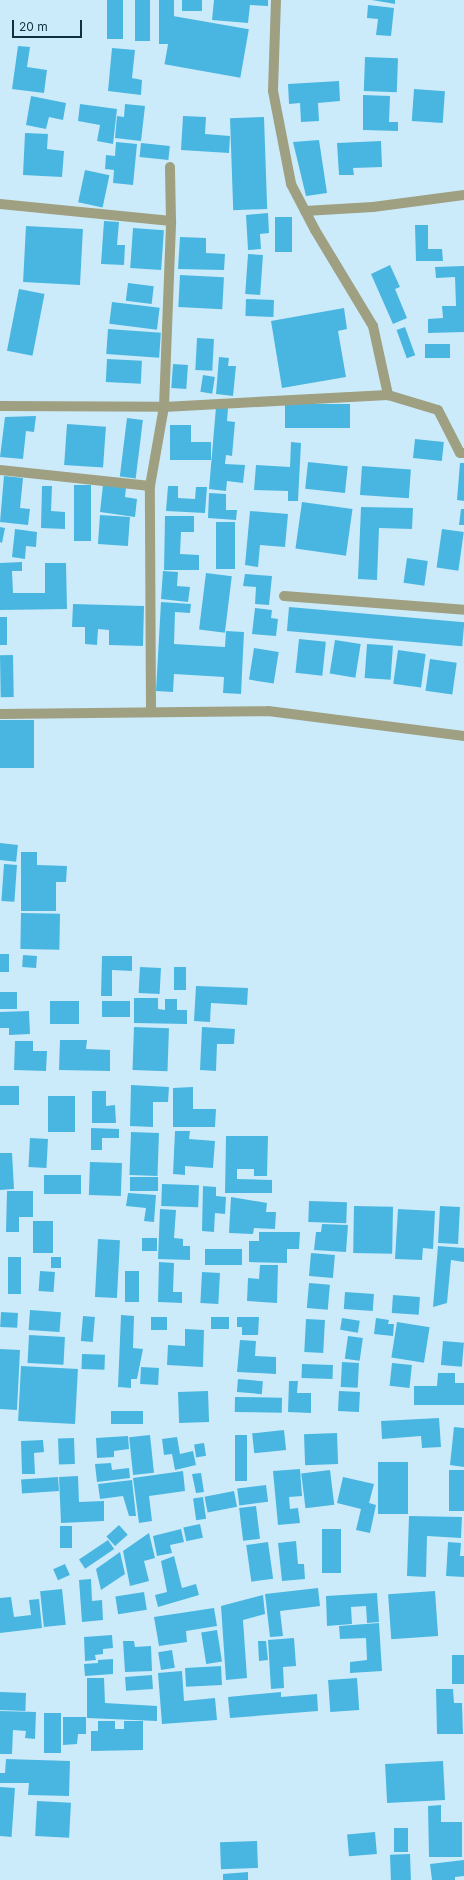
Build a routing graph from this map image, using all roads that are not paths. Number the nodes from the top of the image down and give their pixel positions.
1 (276, 0) edge
2 (170, 167) dead end
3 (464, 194) edge
4 (0, 204) edge
5 (305, 211) junction
6 (171, 221) junction
7 (388, 395) junction
8 (0, 406) edge
9 (164, 407) junction
10 (464, 453) edge
11 (0, 470) edge
12 (150, 486) junction
13 (284, 596) dead end
14 (464, 610) edge
15 (151, 712) junction
16 (0, 714) edge
17 (464, 736) edge

1 - 5 street
2 - 6 street
3 - 5 street
4 - 6 street
5 - 7 street
6 - 9 street
7 - 9 street
7 - 10 street
8 - 9 street
9 - 12 street
11 - 12 street
12 - 15 street
13 - 14 street
15 - 16 street
15 - 17 street

